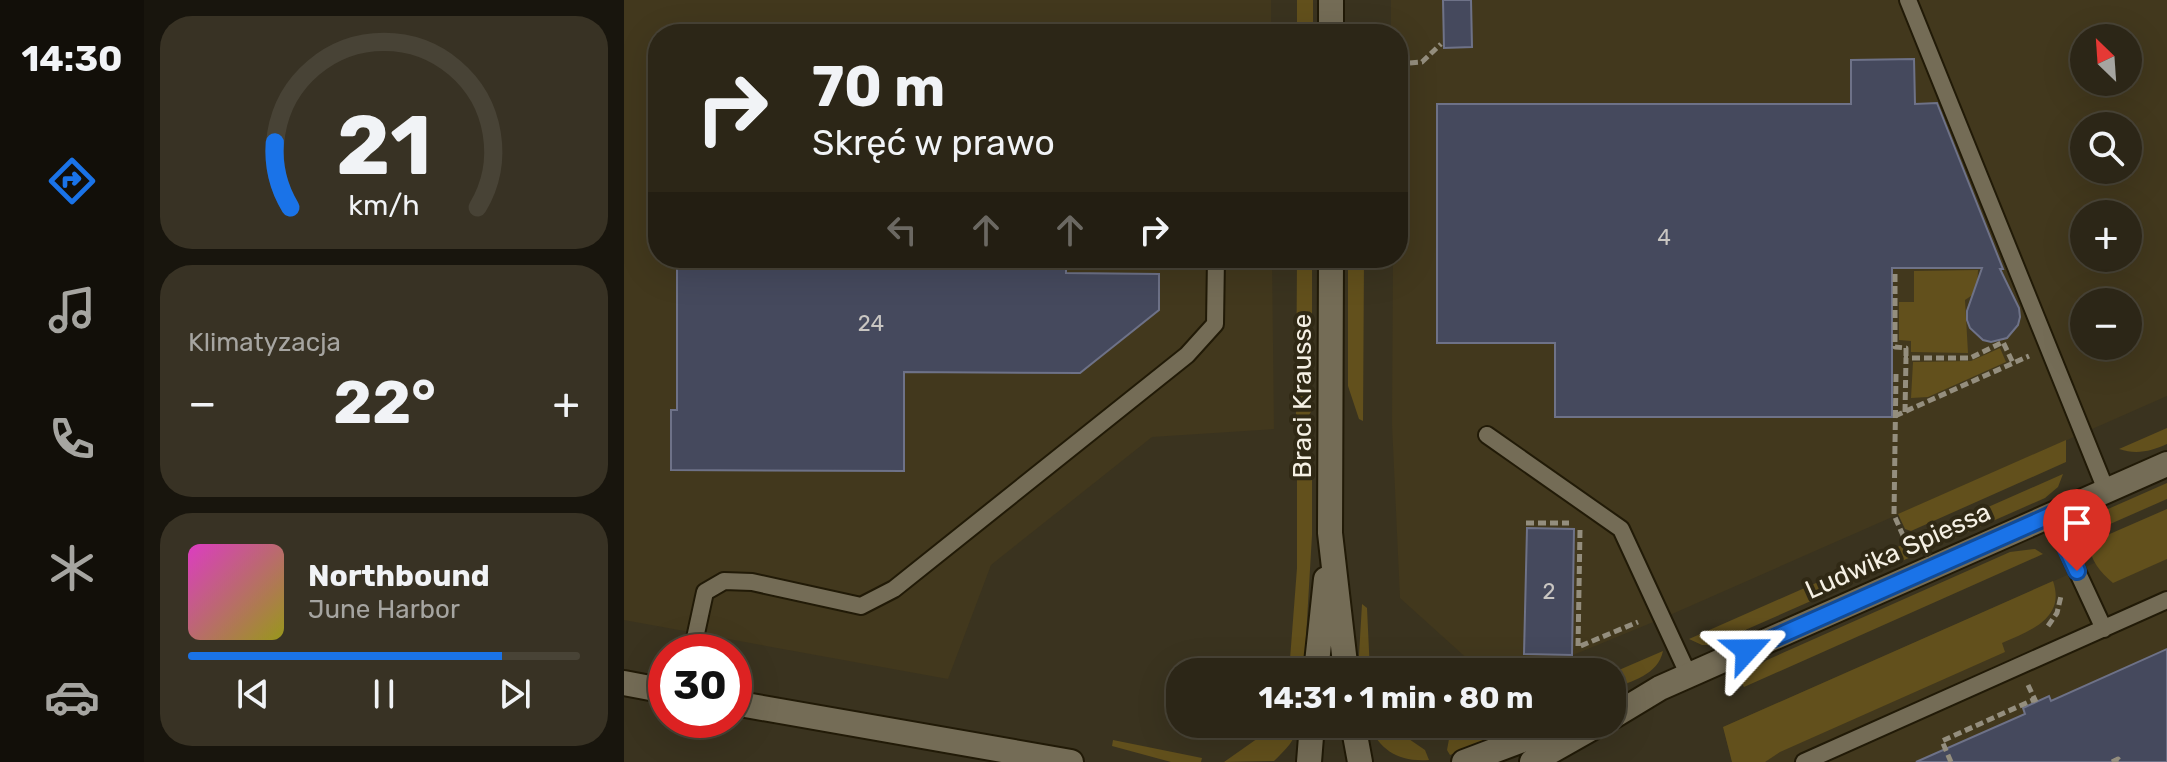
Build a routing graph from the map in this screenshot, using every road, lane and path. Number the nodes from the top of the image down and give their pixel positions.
1 (1331, 0) edge
2 (1908, 0) edge
3 (1331, 24) edge
4 (1441, 44) dead end
5 (1408, 63) edge
6 (1216, 268) edge
7 (1331, 268) edge
8 (1895, 274) dead end
9 (2033, 354) dead end
10 (1906, 358) junction
11 (2013, 363) junction
12 (1896, 374) dead end
13 (1905, 412) junction
14 (1895, 416) junction
15 (1487, 435) dead end
16 (2167, 464) edge
17 (2106, 490) junction
18 (2051, 515) junction
19 (1526, 523) dead end
20 (1330, 533) junction
21 (1905, 540) dead end
22 (2061, 589) dead end
23 (2167, 600) edge
24 (1660, 612) junction
25 (2104, 629) junction
26 (2041, 632) dead end
27 (696, 634) edge
28 (1317, 658) edge
29 (1344, 658) edge
30 (1689, 676) junction
31 (624, 683) edge
32 (648, 688) edge
33 (1660, 688) junction
34 (2035, 699) dead end
35 (1626, 701) edge
36 (752, 706) edge
37 (1626, 709) edge
38 (1311, 738) edge
39 (1356, 738) edge
40 (1528, 738) edge
41 (1574, 738) edge
42 (989, 748) junction
43 (1030, 762) edge
44 (1071, 762) edge
45 (1309, 762) edge
46 (1360, 762) edge
47 (1464, 762) edge
48 (1532, 762) edge
49 (1804, 762) edge
50 (1951, 762) edge
51 (2112, 762) edge
52 (2120, 762) edge

1 - 3 street
2 - 17 lane
4 - 5 path
6 - 27 lane
7 - 20 street, Braci Krausse
8 - 10 path
9 - 11 path
10 - 11 path
10 - 13 path
11 - 13 path
12 - 14 path
13 - 14 path
14 - 21 path
15 - 24 lane
16 - 17 street, Ludwika Spiessa
17 - 18 street, Ludwika Spiessa
18 - 25 lane
18 - 30 street, Ludwika Spiessa
19 - 24 path
20 - 28 street, Braci Krausse
20 - 29 street, Braci Krausse
22 - 26 path
23 - 25 lane
24 - 30 lane
25 - 49 lane
30 - 33 street, Ludwika Spiessa
31 - 32 street
33 - 35 street
33 - 37 street, Ludwika Spiessa
34 - 50 path
36 - 42 street
38 - 45 street
39 - 46 street
40 - 47 street
41 - 48 street
42 - 43 street
42 - 44 street
51 - 52 path

